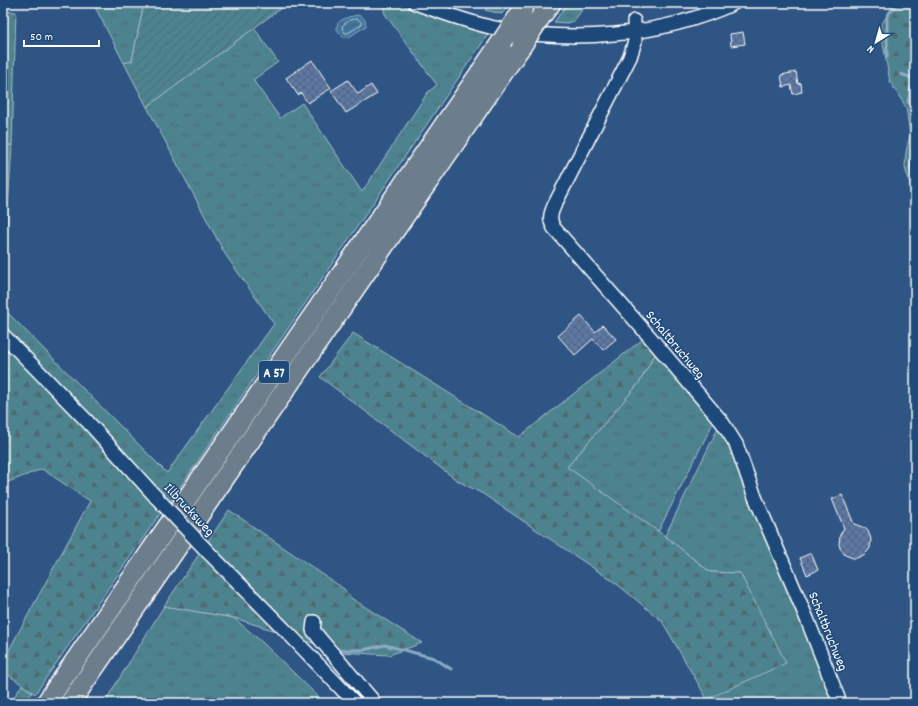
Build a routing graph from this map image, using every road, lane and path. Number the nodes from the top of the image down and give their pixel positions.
1 (415, 3) edge
2 (734, 3) edge
3 (525, 7) edge
4 (547, 9) edge
5 (634, 26) junction
6 (3, 335) edge
7 (314, 622) dead end
8 (46, 703) edge
9 (70, 703) edge
10 (355, 703) edge
11 (375, 703) edge
12 (840, 703) edge

1 - 5 street
2 - 5 street
3 - 8 highway, A 57, bridge
4 - 9 highway, A 57, bridge
5 - 12 street, Schaltbruchweg
6 - 10 street, Illbrucksweg, bridge
7 - 11 street

